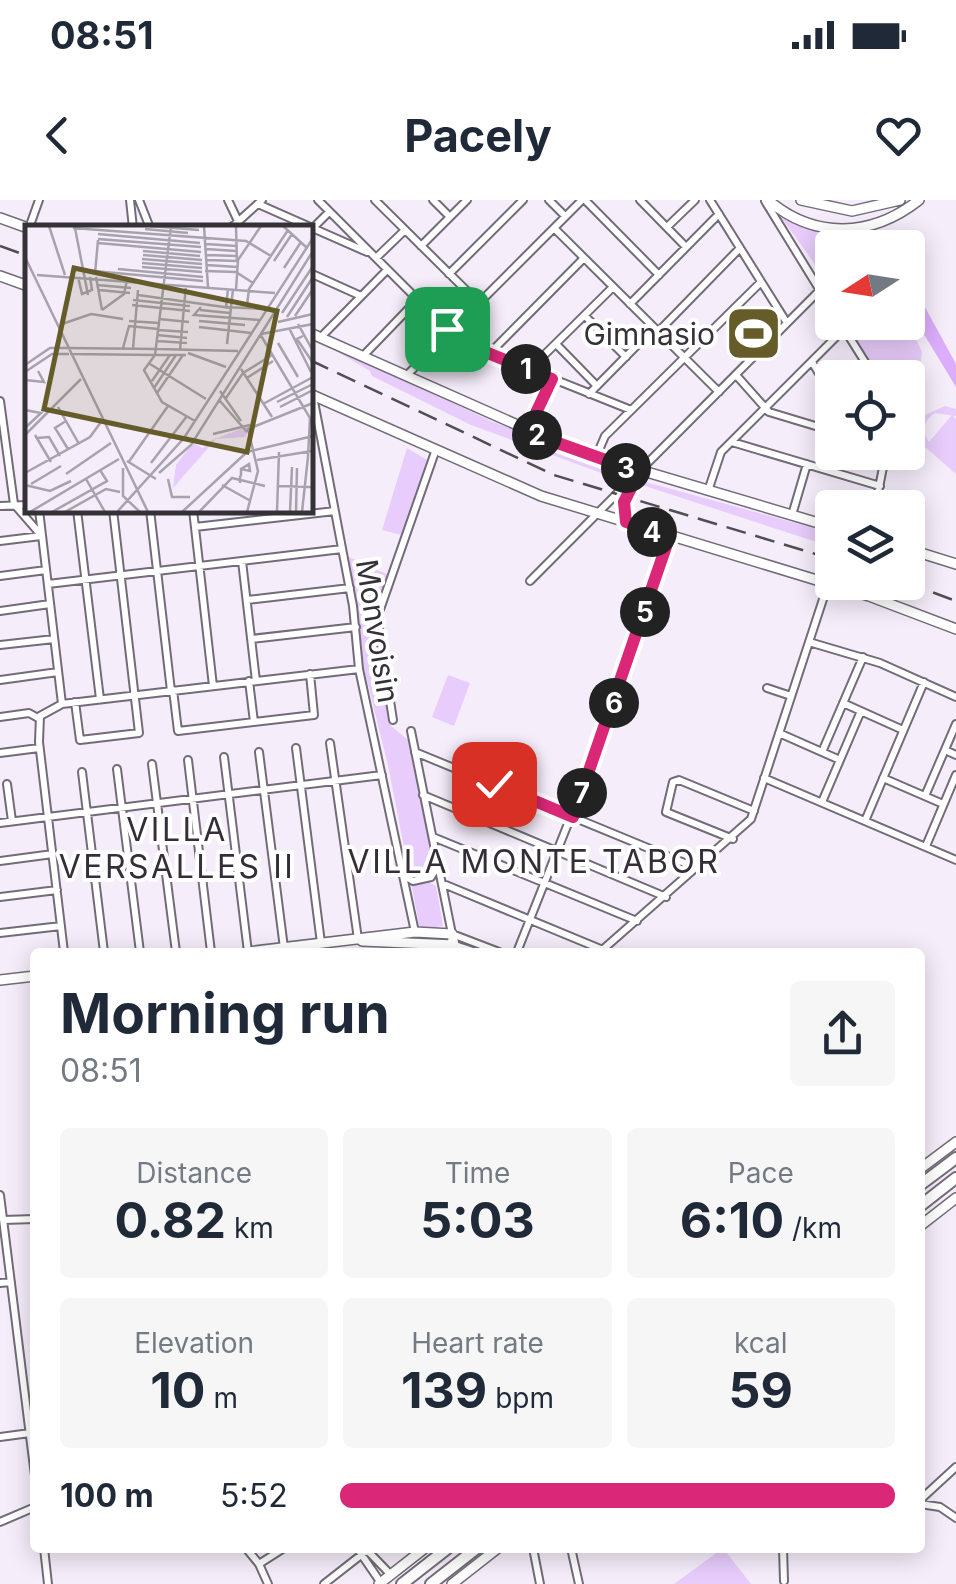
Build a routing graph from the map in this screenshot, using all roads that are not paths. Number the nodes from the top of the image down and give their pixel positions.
1 (38, 200) edge
2 (130, 200) edge
3 (139, 200) edge
4 (228, 200) edge
5 (318, 200) edge
6 (375, 200) edge
7 (433, 200) edge
8 (466, 200) edge
9 (523, 200) edge
10 (549, 200) edge
11 (584, 200) edge
12 (640, 200) edge
13 (695, 200) edge
14 (710, 200) edge
15 (766, 200) edge
16 (900, 200) edge
17 (919, 200) edge
18 (260, 202) edge
19 (805, 202) edge
20 (852, 210) junction
21 (329, 212) junction
22 (719, 214) junction
23 (566, 216) junction
24 (450, 217) junction
25 (0, 218) edge
26 (238, 221) junction
27 (29, 225) edge
28 (133, 225) edge
29 (149, 225) edge
30 (234, 225) edge
31 (307, 225) edge
32 (25, 227) edge
33 (313, 228) joint
34 (554, 228) junction
35 (667, 228) junction
36 (828, 228) junction
37 (405, 230) junction
38 (421, 246) junction
39 (686, 247) junction
40 (740, 248) junction
41 (374, 256) junction
42 (584, 258) junction
43 (387, 270) junction
44 (312, 273) edge
45 (449, 274) junction
46 (658, 274) junction
47 (0, 276) edge
48 (762, 282) junction
49 (815, 282) edge
50 (25, 285) edge
51 (613, 288) junction
52 (815, 295) edge
53 (361, 296) junction
54 (418, 300) junction
55 (478, 303) junction
56 (630, 304) junction
57 (585, 316) junction
58 (787, 324) junction
59 (656, 330) junction
60 (448, 334) junction
61 (315, 336) edge
62 (830, 340) edge
63 (556, 344) junction
64 (489, 354) junction
65 (362, 357) junction
66 (626, 357) junction
67 (684, 358) junction
68 (812, 362) junction
69 (815, 367) edge
70 (530, 370) junction
71 (736, 375) junction
72 (405, 378) junction
73 (552, 379) junction
74 (597, 386) junction
75 (719, 392) junction
76 (312, 394) edge
77 (589, 394) junction
78 (312, 399) edge
79 (0, 403) edge
80 (765, 408) junction
81 (631, 410) junction
82 (815, 425) edge
83 (527, 432) junction
84 (2, 437) edge
85 (731, 442) junction
86 (435, 452) junction
87 (596, 458) junction
88 (807, 464) junction
89 (883, 470) edge
90 (4, 471) edge
91 (639, 472) junction
92 (880, 486) junction
93 (879, 490) edge
94 (708, 492) junction
95 (25, 505) edge
96 (0, 506) edge
97 (15, 507) junction
98 (335, 511) junction
99 (39, 512) edge
100 (77, 512) edge
101 (113, 512) edge
102 (150, 512) edge
103 (193, 512) edge
104 (290, 513) edge
105 (596, 515) junction
106 (792, 516) junction
107 (815, 523) edge
108 (628, 525) junction
109 (195, 528) junction
110 (42, 536) junction
111 (669, 538) junction
112 (0, 541) edge
113 (342, 550) junction
114 (925, 554) edge
115 (242, 561) junction
116 (956, 564) edge
117 (199, 566) junction
118 (46, 570) junction
119 (156, 571) junction
120 (0, 576) edge
121 (121, 576) junction
122 (85, 580) junction
123 (815, 580) edge
124 (530, 581) dead end
125 (48, 584) junction
126 (350, 588) junction
127 (247, 600) junction
128 (823, 600) edge
129 (874, 600) edge
130 (50, 604) junction
131 (0, 611) edge
132 (356, 627) junction
133 (956, 629) edge
134 (54, 639) junction
135 (251, 639) junction
136 (809, 642) junction
137 (0, 646) edge
138 (863, 658) junction
139 (358, 669) junction
140 (58, 672) junction
141 (310, 674) junction
142 (0, 680) edge
143 (253, 681) junction
144 (924, 682) junction
145 (212, 686) junction
146 (767, 688) dead end
147 (172, 691) junction
148 (135, 695) junction
149 (791, 696) junction
150 (956, 697) edge
151 (100, 699) junction
152 (75, 702) junction
153 (843, 703) junction
154 (62, 704) junction
155 (861, 711) junction
156 (0, 716) edge
157 (38, 718) junction
158 (393, 720) dead end
159 (254, 722) junction
160 (956, 724) edge
161 (903, 730) junction
162 (411, 732) dead end
163 (779, 733) junction
164 (330, 743) dead end
165 (40, 748) junction
166 (296, 748) dead end
167 (945, 750) junction
168 (259, 752) dead end
169 (415, 752) junction
170 (822, 752) junction
171 (0, 753) edge
172 (956, 754) edge
173 (224, 757) dead end
174 (188, 760) dead end
175 (840, 760) junction
176 (152, 764) dead end
177 (117, 769) dead end
178 (82, 772) dead end
179 (382, 775) junction
180 (956, 775) edge
181 (764, 778) junction
182 (883, 778) junction
183 (336, 780) junction
184 (7, 784) dead end
185 (302, 785) junction
186 (264, 790) junction
187 (229, 794) junction
188 (424, 795) junction
189 (925, 796) junction
190 (192, 799) junction
191 (822, 802) junction
192 (157, 803) junction
193 (944, 804) junction
194 (122, 808) junction
195 (754, 811) junction
196 (87, 812) junction
197 (48, 817) junction
198 (573, 817) junction
199 (865, 820) junction
200 (12, 822) junction
201 (0, 823) edge
202 (733, 839) junction
203 (433, 840) junction
204 (926, 846) junction
205 (559, 851) junction
206 (53, 854) junction
207 (0, 860) edge
208 (956, 860) edge
209 (698, 869) junction
210 (403, 874) junction
211 (431, 877) junction
212 (416, 881) junction
213 (445, 884) junction
214 (546, 884) junction
215 (57, 890) junction
216 (407, 894) junction
217 (0, 897) edge
218 (666, 897) junction
219 (445, 900) junction
220 (531, 920) junction
221 (637, 922) junction
222 (61, 926) junction
223 (0, 933) edge
224 (358, 940) junction
225 (417, 942) edge
226 (454, 944) edge
227 (314, 947) edge
228 (345, 947) edge
229 (64, 948) edge
230 (104, 948) edge
231 (140, 948) edge
232 (175, 948) edge
233 (211, 948) edge
234 (248, 948) edge
235 (280, 948) edge
236 (519, 948) edge
237 (595, 948) edge
238 (606, 948) edge
239 (30, 977) edge
240 (0, 980) edge
241 (956, 1142) edge
242 (956, 1158) edge
243 (925, 1165) edge
244 (956, 1178) edge
245 (925, 1182) edge
246 (0, 1195) edge
247 (956, 1198) edge
248 (925, 1202) edge
249 (30, 1218) edge
250 (3, 1220) junction
251 (925, 1222) edge
252 (11, 1282) junction
253 (0, 1284) edge
254 (30, 1420) edge
255 (30, 1427) edge
256 (0, 1437) edge
257 (956, 1468) edge
258 (944, 1478) junction
259 (956, 1478) edge
260 (925, 1497) edge
261 (925, 1503) edge
262 (30, 1509) edge
263 (0, 1512) edge
264 (956, 1518) edge
265 (1, 1522) edge
266 (45, 1553) edge
267 (250, 1553) edge
268 (276, 1553) edge
269 (359, 1553) edge
270 (366, 1553) edge
271 (368, 1553) edge
272 (418, 1553) edge
273 (442, 1553) edge
274 (471, 1553) edge
275 (492, 1553) edge
276 (534, 1553) edge
277 (539, 1553) edge
278 (573, 1553) edge
279 (782, 1553) edge
280 (535, 1558) junction
281 (259, 1564) junction
282 (390, 1574) junction
283 (784, 1580) dead end
284 (380, 1583) edge
285 (48, 1584) edge
286 (268, 1584) edge
287 (324, 1584) edge
288 (402, 1584) edge
289 (432, 1584) edge
290 (452, 1584) edge
291 (540, 1584) edge
292 (580, 1584) edge

1 - 27 street
2 - 28 street
3 - 29 street
4 - 26 street
5 - 21 street
6 - 37 street
7 - 24 street
8 - 24 street
9 - 45 street
10 - 23 street
11 - 23 street
11 - 46 street
12 - 35 street
13 - 35 street
14 - 22 street
15 - 36 main road
15 - 49 street
16 - 20 main road
17 - 36 main road
18 - 26 street
18 - 31 street
19 - 20 main road
19 - 36 main road
20 - 36 main road
21 - 33 street
21 - 41 street
22 - 39 street
22 - 40 street
23 - 34 street
24 - 38 street
25 - 32 main road
26 - 30 street
33 - 41 street
34 - 42 street
34 - 55 street
35 - 39 street
37 - 38 street
37 - 41 street
38 - 45 street
39 - 46 street
40 - 48 street
40 - 59 street
41 - 43 street
42 - 51 street
42 - 64 street
43 - 53 street
43 - 54 street
44 - 53 street
45 - 55 street
46 - 56 street
47 - 50 main road
48 - 58 street
48 - 67 street
51 - 56 street
51 - 57 street
52 - 58 street
53 - 61 street
54 - 60 street
54 - 65 street
55 - 60 street
56 - 59 street
57 - 63 street
57 - 66 street
58 - 71 street
59 - 66 street
59 - 67 street
60 - 64 street
60 - 72 street
61 - 65 main road
62 - 68 street
63 - 70 street
63 - 74 street
64 - 70 street
65 - 72 main road
66 - 74 street
67 - 75 street
67 - 81 street
68 - 69 street
68 - 80 street
70 - 73 street
71 - 75 street
71 - 80 street
72 - 83 main road
73 - 77 street
73 - 83 street
74 - 77 street
75 - 91 street
76 - 86 main road
77 - 81 street
78 - 98 street, Monvoisin
79 - 84 street
80 - 82 street
80 - 85 street
81 - 87 street
83 - 87 main road
84 - 90 street
85 - 88 street
85 - 94 street
86 - 105 main road
86 - 158 street
87 - 91 main road
88 - 92 street
88 - 106 street
89 - 92 street
90 - 97 street
91 - 94 main road
91 - 105 street
91 - 108 main road
92 - 93 street
94 - 106 main road
95 - 97 street
96 - 97 street
97 - 110 street
98 - 104 street
98 - 113 street, Monvoisin
99 - 110 street
100 - 122 street
101 - 121 street
102 - 119 street
103 - 109 street
104 - 109 street
105 - 108 main road
105 - 124 street
106 - 107 main road
108 - 111 main road
109 - 117 street
110 - 112 street
110 - 118 street
111 - 123 main road
111 - 198 street
113 - 115 street
113 - 126 street, Monvoisin
114 - 116 main road
115 - 117 street
115 - 127 street
117 - 119 street
117 - 145 street
118 - 120 street
118 - 125 street
119 - 121 street
119 - 147 street
121 - 122 street
121 - 148 street
122 - 125 street
122 - 151 street
125 - 130 street
126 - 127 street
126 - 132 street, Monvoisin
127 - 135 street
128 - 136 street
129 - 133 main road
130 - 131 street
130 - 134 street
132 - 135 street
132 - 139 street, Monvoisin
134 - 137 street
134 - 140 street
135 - 143 street
136 - 138 street
136 - 149 street
138 - 144 street
138 - 153 street
139 - 141 street
139 - 179 street, Monvoisin
140 - 142 street
140 - 154 street
141 - 143 street
141 - 159 street
143 - 145 street
143 - 159 street
144 - 150 street
144 - 161 street
145 - 147 street
146 - 149 street
147 - 148 street
147 - 159 street
148 - 151 street
148 - 152 street
149 - 163 street
151 - 152 street
152 - 154 street
153 - 155 street
153 - 170 street
154 - 157 street
155 - 161 street
155 - 175 street
156 - 157 street
157 - 165 street
160 - 167 street
161 - 182 street
162 - 169 street
163 - 170 street
163 - 181 street
164 - 183 street
165 - 171 street
165 - 197 street
166 - 185 street
167 - 172 street
167 - 189 street
168 - 186 street
169 - 188 street
169 - 198 street
170 - 175 street
173 - 187 street
174 - 190 street
175 - 191 street
176 - 192 street
177 - 194 street
178 - 196 street
179 - 183 street
179 - 210 street, Monvoisin
180 - 193 street
181 - 191 street
181 - 195 street
182 - 189 street
182 - 199 street
183 - 185 street
183 - 224 street
184 - 200 street
185 - 186 street
185 - 227 street
186 - 187 street
186 - 235 street
187 - 190 street
187 - 234 street
188 - 203 street
188 - 205 street
189 - 193 street
190 - 192 street
190 - 233 street
191 - 199 street
192 - 194 street
192 - 232 street
193 - 204 street
194 - 196 street
194 - 231 street
195 - 202 street
195 - 202 street
196 - 197 street
196 - 230 street
197 - 200 street
197 - 206 street
198 - 205 street
198 - 209 street
199 - 204 street
200 - 201 street
202 - 209 street
203 - 211 street
203 - 213 street
203 - 214 street
204 - 208 street
205 - 214 street
205 - 218 street
206 - 207 street
206 - 215 street
209 - 218 street
210 - 212 street
210 - 216 street, Monvoisin
211 - 212 street
211 - 219 street
212 - 216 street
213 - 219 street
213 - 220 street
214 - 220 street
214 - 221 street
215 - 217 street
215 - 222 street
216 - 225 street, Monvoisin
218 - 221 street
219 - 226 street
220 - 236 street
220 - 237 street
221 - 238 street
222 - 223 street
222 - 229 street
224 - 225 main road
224 - 228 main road
225 - 226 main road
227 - 228 main road
239 - 240 main road
241 - 243 main road
242 - 245 highway
244 - 248 highway
246 - 250 street
247 - 251 main road
249 - 250 street
250 - 252 street
252 - 253 street
252 - 254 street
255 - 256 street
257 - 258 street
258 - 259 street
258 - 260 street
261 - 264 street
262 - 265 street
263 - 265 street
266 - 285 street
267 - 281 street
268 - 281 street
269 - 287 street
270 - 284 street
271 - 282 street
272 - 282 main road
273 - 288 highway
274 - 289 highway
275 - 290 main road
276 - 280 street
277 - 280 street
278 - 292 street
279 - 283 street
280 - 291 street
281 - 286 street
282 - 284 main road

